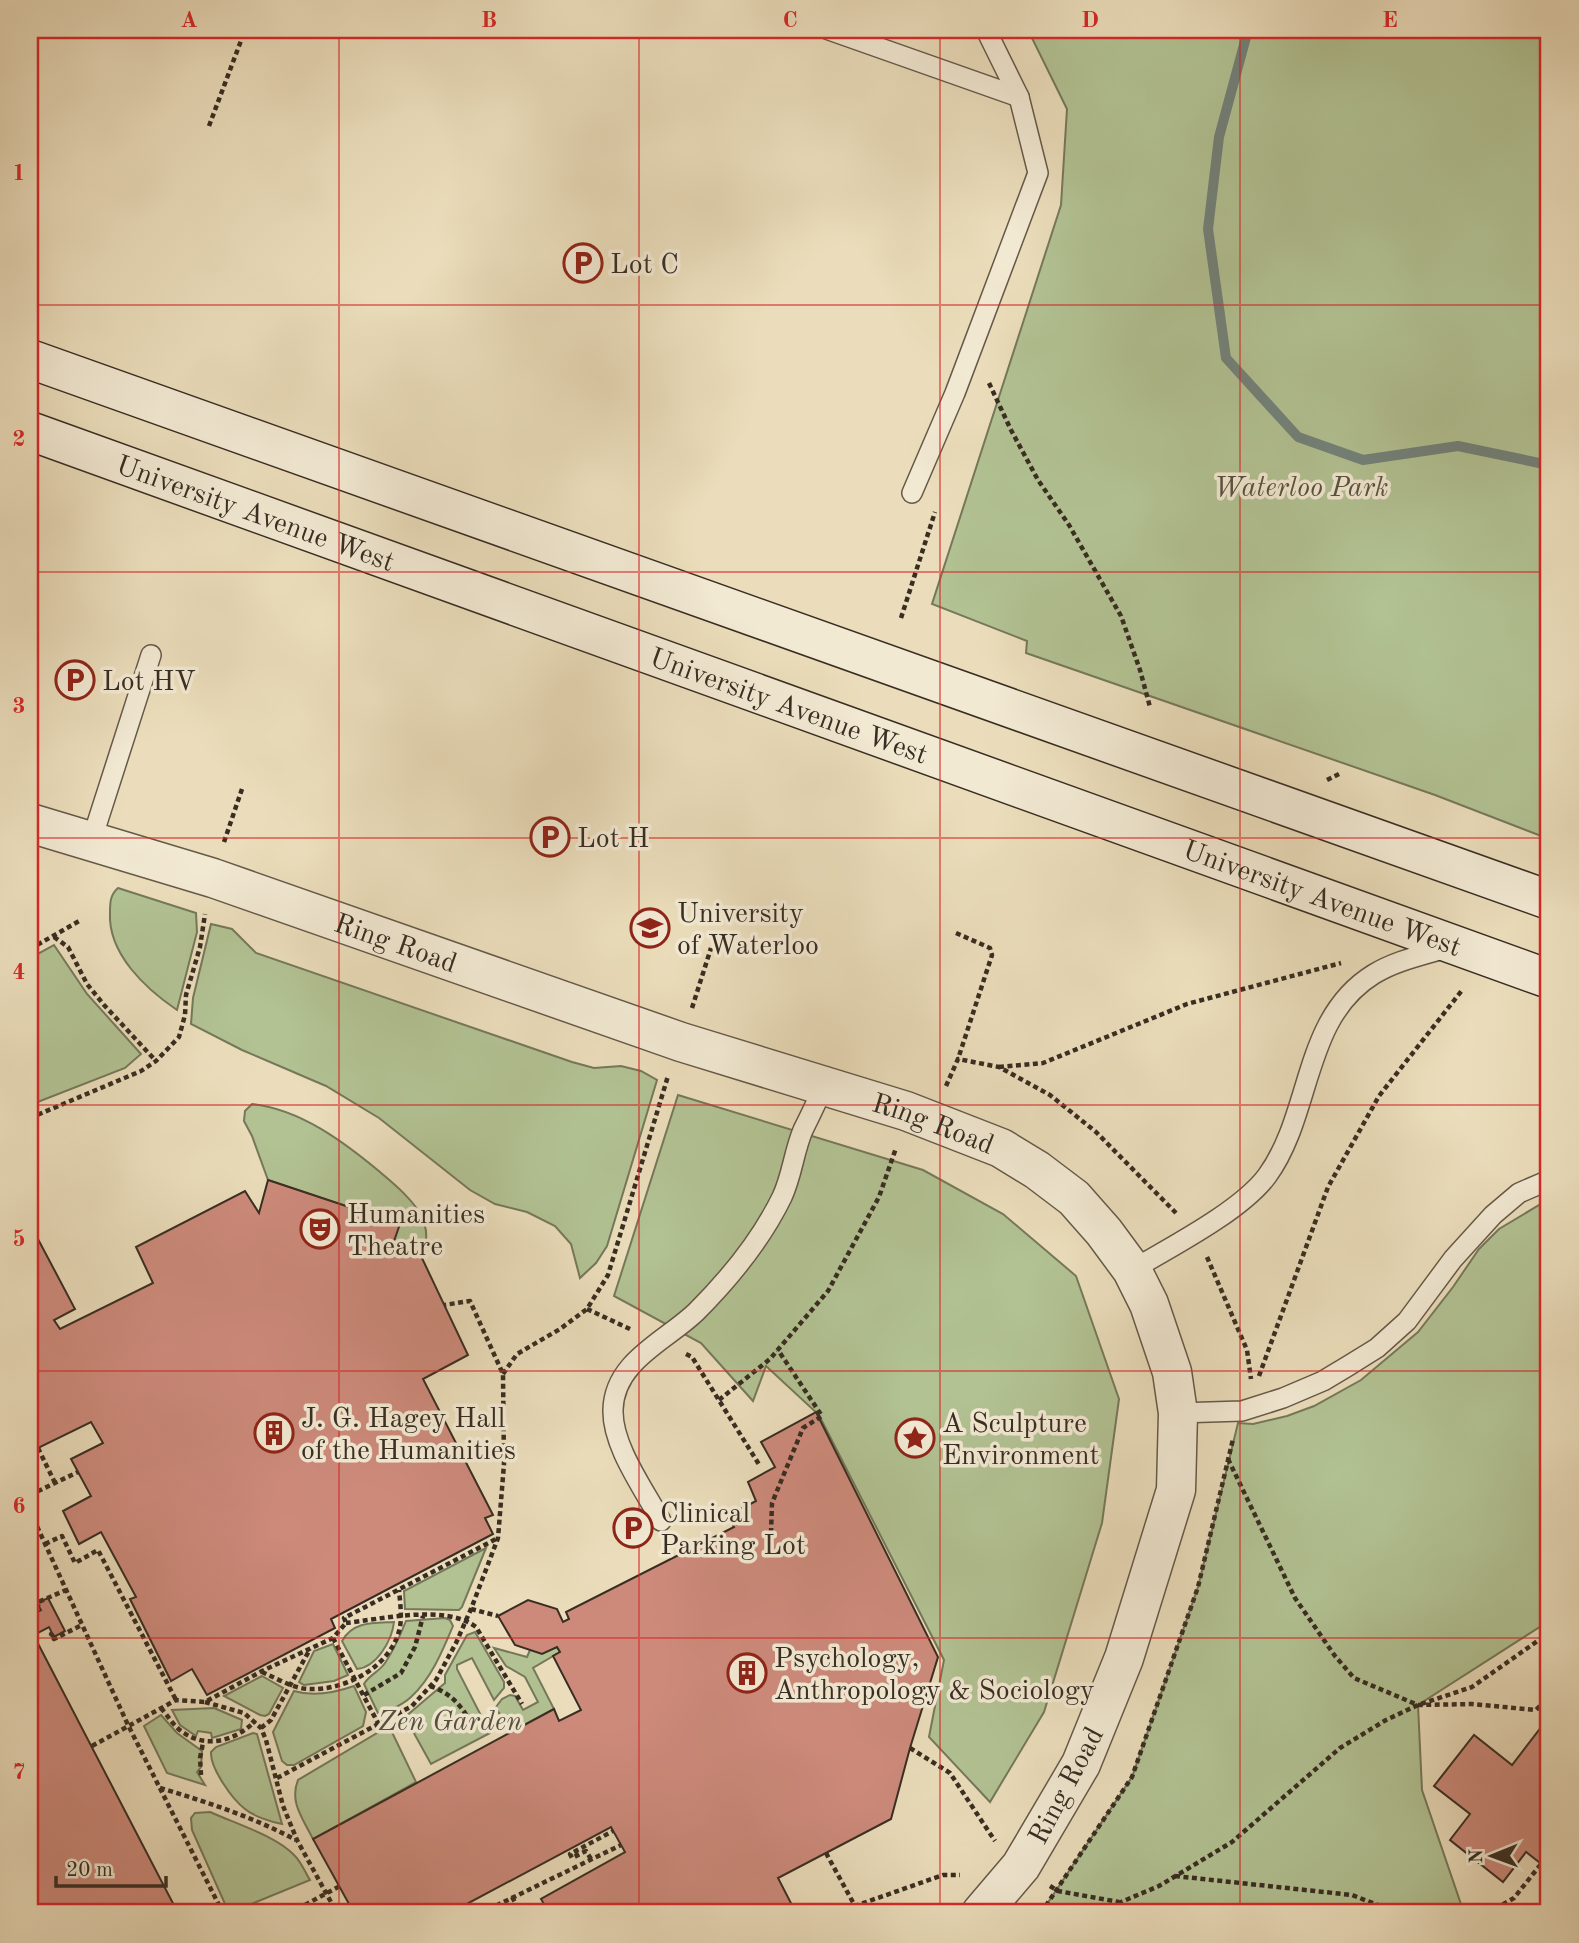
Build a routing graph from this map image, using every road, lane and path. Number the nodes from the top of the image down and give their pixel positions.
1 (245, 30) edge
2 (829, 30) edge
3 (986, 30) edge
4 (1019, 97) junction
5 (208, 126) dead end
6 (30, 359) edge
7 (989, 383) dead end
8 (30, 430) edge
9 (912, 493) dead end
10 (151, 655) dead end
11 (1150, 707) dead end
12 (1339, 774) dead end
13 (1323, 782) dead end
14 (243, 786) dead end
15 (30, 823) edge
16 (91, 842) junction
17 (223, 845) dead end
18 (1549, 901) edge
19 (81, 920) dead end
20 (956, 933) dead end
21 (54, 937) junction
22 (1455, 945) junction
23 (200, 947) dead end
24 (711, 948) dead end
25 (30, 949) edge
26 (1343, 963) dead end
27 (1549, 979) edge
28 (1463, 989) dead end
29 (698, 990) dead end
30 (958, 1059) dead end
31 (156, 1061) junction
32 (999, 1067) dead end
33 (823, 1087) junction
34 (664, 1089) dead end
35 (30, 1118) edge
36 (893, 1162) dead end
37 (1549, 1180) edge
38 (1132, 1270) junction
39 (444, 1306) dead end
40 (587, 1309) junction
41 (658, 1342) junction
42 (778, 1350) junction
43 (503, 1374) junction
44 (719, 1400) junction
45 (1242, 1411) junction
46 (1178, 1413) junction
47 (38, 1448) dead end
48 (1228, 1459) dead end
49 (760, 1466) dead end
50 (78, 1472) dead end
51 (55, 1483) junction
52 (30, 1495) edge
53 (30, 1511) edge
54 (661, 1521) dead end
55 (771, 1532) dead end
56 (498, 1538) junction
57 (45, 1544) junction
58 (66, 1590) junction
59 (399, 1590) junction
60 (39, 1607) dead end
61 (471, 1609) junction
62 (423, 1616) junction
63 (498, 1616) dead end
64 (400, 1617) junction
65 (466, 1619) junction
66 (346, 1623) junction
67 (82, 1625) junction
68 (1549, 1633) edge
69 (54, 1637) dead end
70 (333, 1638) junction
71 (310, 1649) junction
72 (262, 1671) junction
73 (355, 1678) junction
74 (290, 1684) junction
75 (430, 1686) junction
76 (364, 1695) junction
77 (1549, 1698) edge
78 (176, 1700) junction
79 (205, 1702) junction
80 (522, 1704) dead end
81 (1418, 1704) junction
82 (161, 1708) junction
83 (255, 1721) junction
84 (128, 1725) junction
85 (379, 1725) junction
86 (472, 1726) dead end
87 (261, 1728) junction
88 (203, 1742) junction
89 (92, 1746) dead end
90 (910, 1748) dead end
91 (201, 1775) dead end
92 (277, 1779) junction
93 (160, 1788) junction
94 (613, 1831) dead end
95 (989, 1836) dead end
96 (297, 1840) junction
97 (621, 1845) dead end
98 (826, 1853) dead end
99 (591, 1859) junction
100 (1541, 1864) dead end
101 (960, 1875) dead end
102 (1174, 1876) junction
103 (340, 1886) dead end
104 (512, 1897) junction
105 (223, 1913) edge
106 (290, 1913) edge
107 (337, 1913) edge
108 (481, 1913) edge
109 (521, 1913) edge
110 (981, 1913) edge
111 (1104, 1913) edge
112 (1398, 1913) edge
113 (1488, 1913) edge

1 - 5 path
2 - 4 lane
3 - 4 lane
4 - 9 lane
6 - 18 main road
7 - 11 path
8 - 22 main road, University Avenue West
10 - 16 lane
12 - 13 path
14 - 17 path
15 - 16 main road, Ring Road
16 - 33 main road, Ring Road
19 - 21 path
20 - 30 path
21 - 25 path
21 - 31 path
22 - 27 main road, University Avenue West
22 - 38 lane
23 - 31 path
24 - 29 path
26 - 32 path
28 - 45 path
31 - 35 path
33 - 38 main road, Ring Road
33 - 41 lane
34 - 40 path
36 - 42 path
37 - 45 lane
38 - 46 main road, Ring Road
39 - 43 path
40 - 41 path
40 - 43 path
41 - 44 path
41 - 54 lane
42 - 44 path
42 - 55 path
43 - 56 path
44 - 49 path
45 - 46 lane
46 - 110 main road, Ring Road
47 - 51 path
48 - 81 path
50 - 51 path
51 - 52 path
53 - 57 path
56 - 59 path
56 - 61 path
57 - 58 path
57 - 78 path
58 - 60 path
58 - 67 path
59 - 64 path
59 - 66 path
61 - 63 path
61 - 65 path
62 - 64 path
62 - 65 path
62 - 76 path
64 - 66 path
64 - 73 path
65 - 75 path
65 - 80 path
66 - 70 path
67 - 69 path
67 - 84 path
68 - 81 path
70 - 71 path
70 - 73 path
71 - 72 path
71 - 74 path
72 - 74 path
72 - 79 path
73 - 74 path
73 - 76 path
74 - 87 path
75 - 85 path
75 - 86 path
76 - 85 path
77 - 81 path
78 - 79 path
78 - 82 path
79 - 83 path
81 - 102 path
82 - 84 path
82 - 88 path
83 - 87 path
83 - 88 path
84 - 89 path
84 - 93 path
85 - 92 path
87 - 92 path
88 - 91 path
90 - 95 path
92 - 96 path
93 - 96 path
93 - 105 path
94 - 99 path
96 - 107 path
97 - 99 path
98 - 101 path
99 - 104 path
100 - 113 path
102 - 111 path
102 - 112 path
103 - 106 path, bridge
104 - 108 path
104 - 109 path

